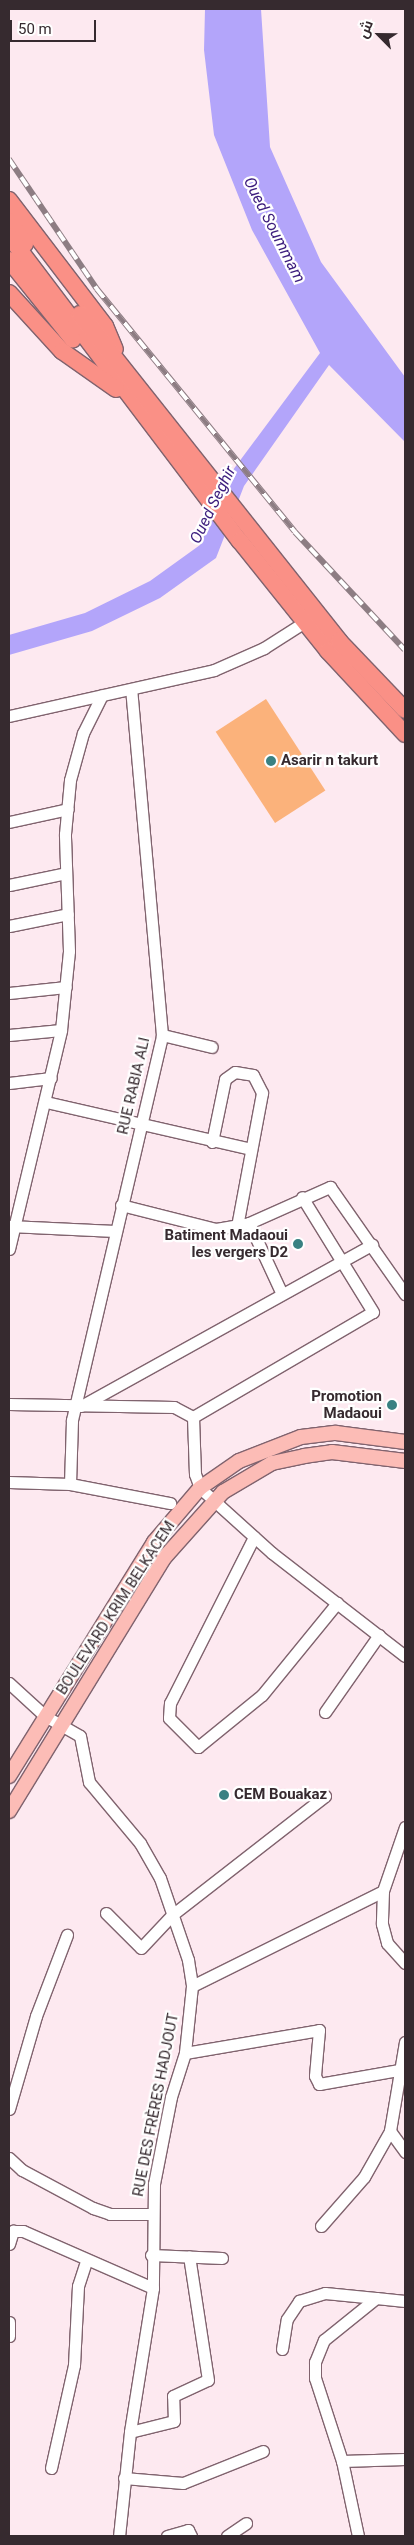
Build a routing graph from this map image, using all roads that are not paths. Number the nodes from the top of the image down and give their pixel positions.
1 (9, 200) edge
2 (9, 220) edge
3 (9, 236) edge
4 (9, 260) edge
5 (9, 293) edge
6 (93, 340) junction
7 (124, 369) junction
8 (138, 406) junction
9 (210, 490) junction
10 (312, 618) junction
11 (131, 689) junction
12 (102, 695) junction
13 (405, 710) edge
14 (9, 716) edge
15 (405, 734) edge
16 (68, 809) junction
17 (9, 822) edge
18 (66, 873) junction
19 (9, 885) edge
20 (68, 914) junction
21 (9, 926) edge
22 (66, 987) junction
23 (9, 993) edge
24 (61, 1030) junction
25 (9, 1035) edge
26 (162, 1035) junction
27 (212, 1047) dead end
28 (51, 1078) junction
29 (9, 1083) edge
30 (46, 1102) junction
31 (140, 1124) junction
32 (212, 1142) junction
33 (251, 1149) junction
34 (302, 1197) junction
35 (121, 1205) junction
36 (249, 1223) junction
37 (11, 1224) edge
38 (237, 1226) junction
39 (115, 1231) junction
40 (372, 1245) junction
41 (9, 1249) edge
42 (340, 1262) junction
43 (281, 1292) junction
44 (405, 1294) edge
45 (9, 1404) edge
46 (78, 1406) junction
47 (192, 1417) junction
48 (405, 1442) edge
49 (405, 1461) edge
50 (9, 1482) edge
51 (70, 1484) junction
52 (200, 1488) junction
53 (213, 1501) junction
54 (170, 1503) dead end
55 (254, 1537) junction
56 (337, 1603) junction
57 (379, 1635) junction
58 (405, 1656) edge
59 (9, 1683) edge
60 (325, 1712) dead end
61 (46, 1716) junction
62 (61, 1724) junction
63 (9, 1776) edge
64 (325, 1796) dead end
65 (9, 1811) edge
66 (405, 1827) edge
67 (383, 1891) junction
68 (106, 1913) dead end
69 (172, 1915) junction
70 (67, 1935) dead end
71 (405, 1963) edge
72 (192, 1986) junction
73 (405, 2042) edge
74 (184, 2053) junction
75 (398, 2070) junction
76 (9, 2109) edge
77 (390, 2131) junction
78 (405, 2152) edge
79 (9, 2158) edge
80 (151, 2214) junction
81 (321, 2226) dead end
82 (9, 2244) edge
83 (151, 2255) junction
84 (189, 2256) junction
85 (222, 2258) dead end
86 (86, 2262) junction
87 (153, 2288) junction
88 (376, 2298) junction
89 (405, 2301) edge
90 (9, 2322) edge
91 (9, 2336) edge
92 (282, 2349) dead end
93 (130, 2432) junction
94 (263, 2451) dead end
95 (405, 2459) edge
96 (342, 2461) junction
97 (51, 2468) dead end
98 (124, 2478) junction
99 (246, 2524) dead end
100 (119, 2536) edge
101 (167, 2536) edge
102 (191, 2536) edge
103 (227, 2536) edge
104 (358, 2536) edge

1 - 7 highway
2 - 6 highway
3 - 6 highway
4 - 8 highway
5 - 8 highway
6 - 7 highway
6 - 8 highway
7 - 9 highway
8 - 9 highway
9 - 10 highway
10 - 11 street
10 - 13 highway
10 - 15 highway
11 - 12 street
11 - 26 street, RUE RABIA ALI
12 - 14 street
12 - 16 street
16 - 17 street
16 - 18 street
18 - 19 street
18 - 20 street
20 - 21 street
20 - 22 street
22 - 23 street
22 - 24 street
24 - 25 street
24 - 28 street
26 - 27 street
26 - 31 street, RUE RABIA ALI
28 - 29 street
28 - 30 street
30 - 31 street
30 - 37 street
31 - 32 street
31 - 35 street, RUE RABIA ALI
32 - 33 street
32 - 33 street
33 - 38 street
34 - 36 street
34 - 40 street
34 - 42 street
35 - 38 street
35 - 39 street, RUE RABIA ALI
36 - 38 street
36 - 43 street
37 - 39 street
37 - 41 street
39 - 46 street, RUE RABIA ALI
40 - 42 street
40 - 44 street
42 - 43 street
42 - 47 street
43 - 46 street
45 - 46 street
46 - 47 street
46 - 51 street, RUE RABIA ALI
47 - 52 street
48 - 52 main road, BOULEVARD KRIM BELKACEM
49 - 53 main road, BOULEVARD KRIM BELKACEM
50 - 51 street
51 - 54 street
52 - 53 street
52 - 61 main road, BOULEVARD KRIM BELKACEM
53 - 55 street
53 - 62 main road, BOULEVARD KRIM BELKACEM
55 - 56 street
55 - 56 street
56 - 57 street
57 - 58 street
57 - 60 street
59 - 61 street, RUE DES FRÈRES HADJOUT
61 - 62 street, RUE DES FRÈRES HADJOUT
61 - 63 main road, BOULEVARD KRIM BELKACEM
62 - 65 main road, BOULEVARD KRIM BELKACEM
62 - 69 street, RUE DES FRÈRES HADJOUT
64 - 69 street
66 - 67 street
67 - 71 street
67 - 72 street
68 - 69 street
69 - 72 street, RUE DES FRÈRES HADJOUT
70 - 76 street
72 - 74 street, RUE DES FRÈRES HADJOUT
73 - 75 street
74 - 75 street
74 - 80 street, RUE DES FRÈRES HADJOUT
75 - 77 street
77 - 78 street
77 - 81 street
79 - 80 street
80 - 83 street, RUE DES FRÈRES HADJOUT
82 - 86 street
83 - 84 street
83 - 87 street, RUE DES FRÈRES HADJOUT
84 - 85 street
84 - 93 street
86 - 87 street
86 - 97 street
87 - 93 street, RUE DES FRÈRES HADJOUT
88 - 89 street
88 - 92 street
88 - 96 street
90 - 91 street
93 - 98 street, RUE DES FRÈRES HADJOUT
94 - 98 street
95 - 96 street
96 - 104 street
98 - 100 street, RUE DES FRÈRES HADJOUT
99 - 103 street
101 - 102 street

